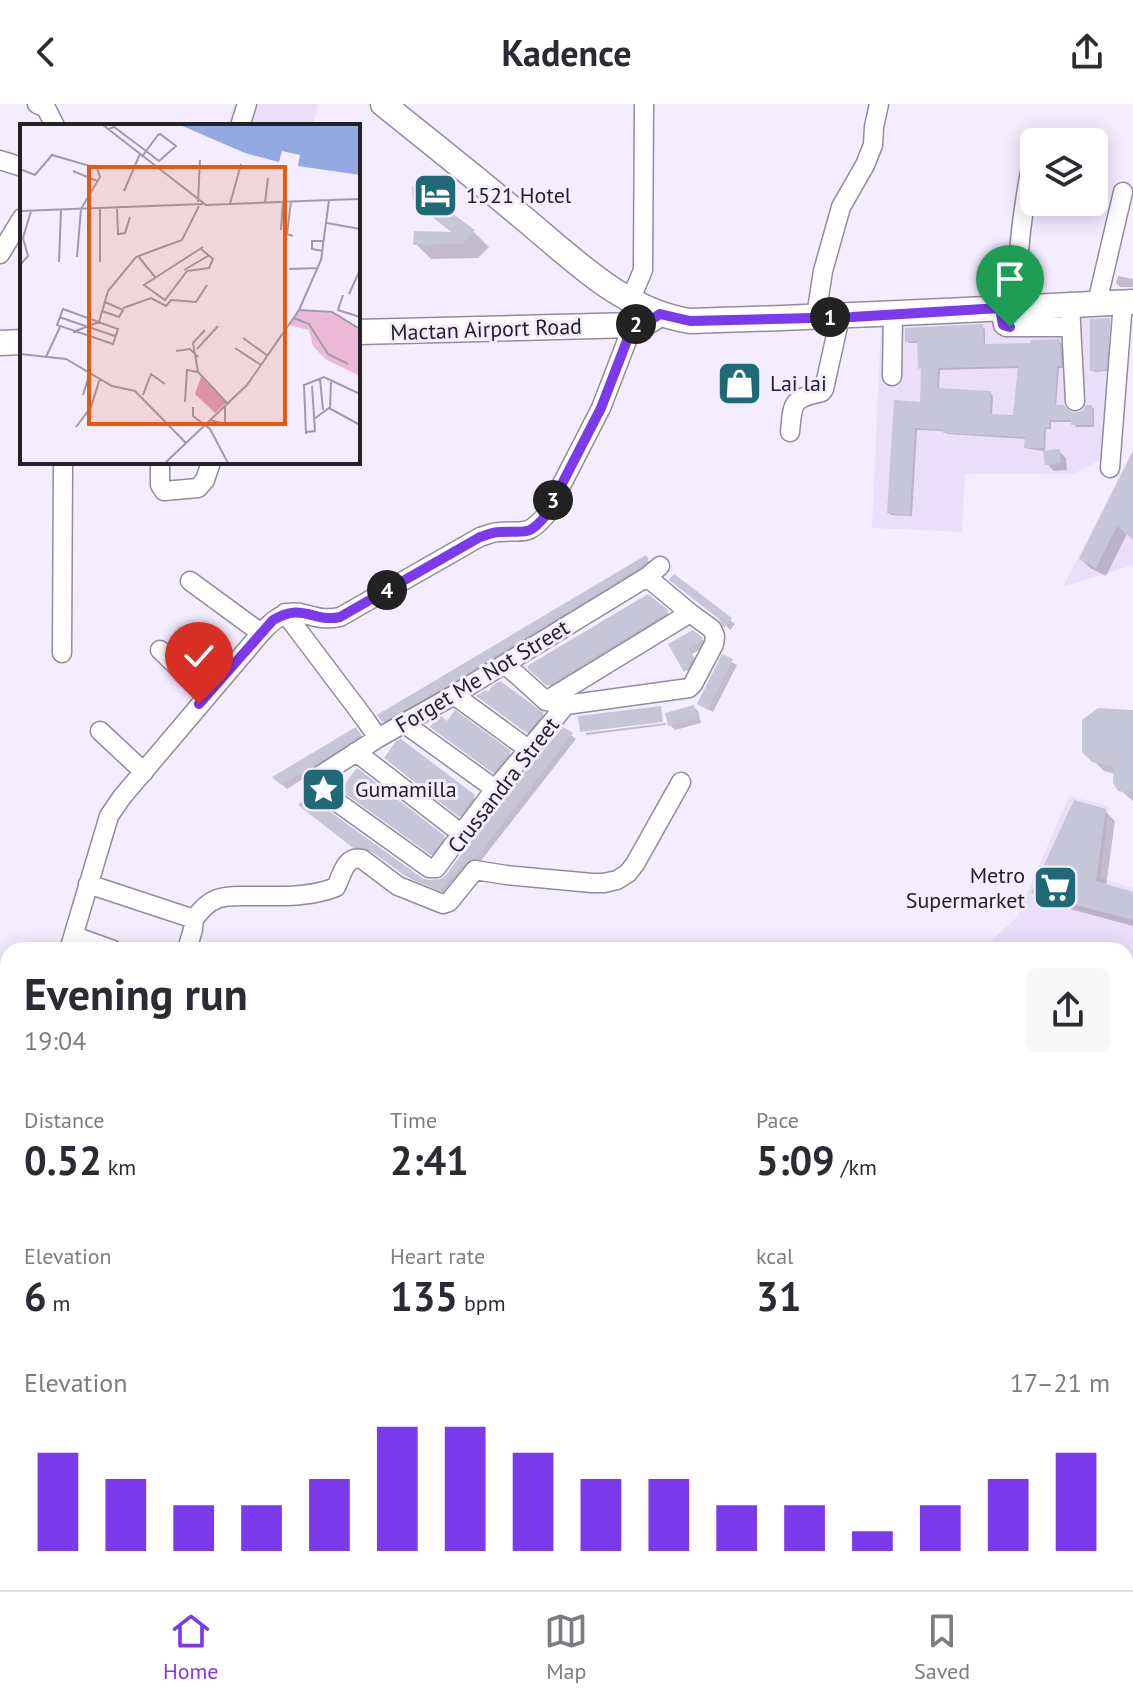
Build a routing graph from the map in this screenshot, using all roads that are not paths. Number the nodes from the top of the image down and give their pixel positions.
1 (247, 104) edge
2 (383, 104) edge
3 (644, 104) edge
4 (879, 104) edge
5 (44, 105) edge
6 (54, 124) edge
7 (241, 124) edge
8 (0, 160) edge
9 (20, 166) edge
10 (1123, 192) dead end
11 (1022, 216) edge
12 (20, 221) edge
13 (0, 254) edge
14 (1128, 302) edge
15 (1097, 303) junction
16 (1008, 307) junction
17 (632, 313) junction
18 (893, 313) junction
19 (1070, 315) junction
20 (828, 317) junction
21 (360, 332) edge
22 (20, 342) edge
23 (0, 343) edge
24 (892, 376) dead end
25 (1075, 401) dead end
26 (790, 432) dead end
27 (63, 464) edge
28 (160, 464) edge
29 (210, 464) edge
30 (1110, 468) dead end
31 (190, 581) dead end
32 (285, 613) junction
33 (690, 613) junction
34 (261, 633) junction
35 (160, 650) dead end
36 (62, 653) dead end
37 (505, 664) junction
38 (454, 695) junction
39 (208, 696) junction
40 (546, 701) junction
41 (566, 705) junction
42 (405, 724) junction
43 (100, 731) dead end
44 (378, 738) junction
45 (528, 749) junction
46 (356, 752) junction
47 (144, 772) junction
48 (681, 782) dead end
49 (495, 789) junction
50 (462, 834) junction
51 (441, 865) joint
52 (88, 884) junction
53 (194, 919) junction
54 (72, 942) edge
55 (189, 942) edge

1 - 7 street
2 - 17 main road
3 - 17 street
4 - 20 street
5 - 6 street
8 - 9 street
10 - 15 street
11 - 16 street
12 - 13 street
14 - 15 main road
14 - 30 street
15 - 19 main road
16 - 18 main road
16 - 19 main road
17 - 20 main road, Mactan Airport Road
17 - 21 main road, Mactan Airport Road
17 - 32 street
18 - 20 main road
18 - 24 street
19 - 25 street
20 - 26 street
22 - 23 main road
27 - 36 street
28 - 29 street
31 - 34 street
32 - 34 street
32 - 44 street
33 - 37 street, Forget Me Not Street
33 - 40 street
33 - 41 street
34 - 39 street
35 - 39 street
37 - 38 street, Forget Me Not Street
37 - 40 street
38 - 42 street, Forget Me Not Street
38 - 45 street
39 - 47 street
40 - 41 street
41 - 45 street, Crussandra Street
42 - 44 street, Forget Me Not Street
42 - 49 street
43 - 47 street
44 - 46 street, Forget Me Not Street
45 - 49 street, Crussandra Street
46 - 50 street
46 - 51 street, Forget Me Not Street
47 - 52 street
48 - 53 street
49 - 50 street, Crussandra Street
50 - 51 street, Crussandra Street
52 - 53 street
52 - 54 street
53 - 55 street

